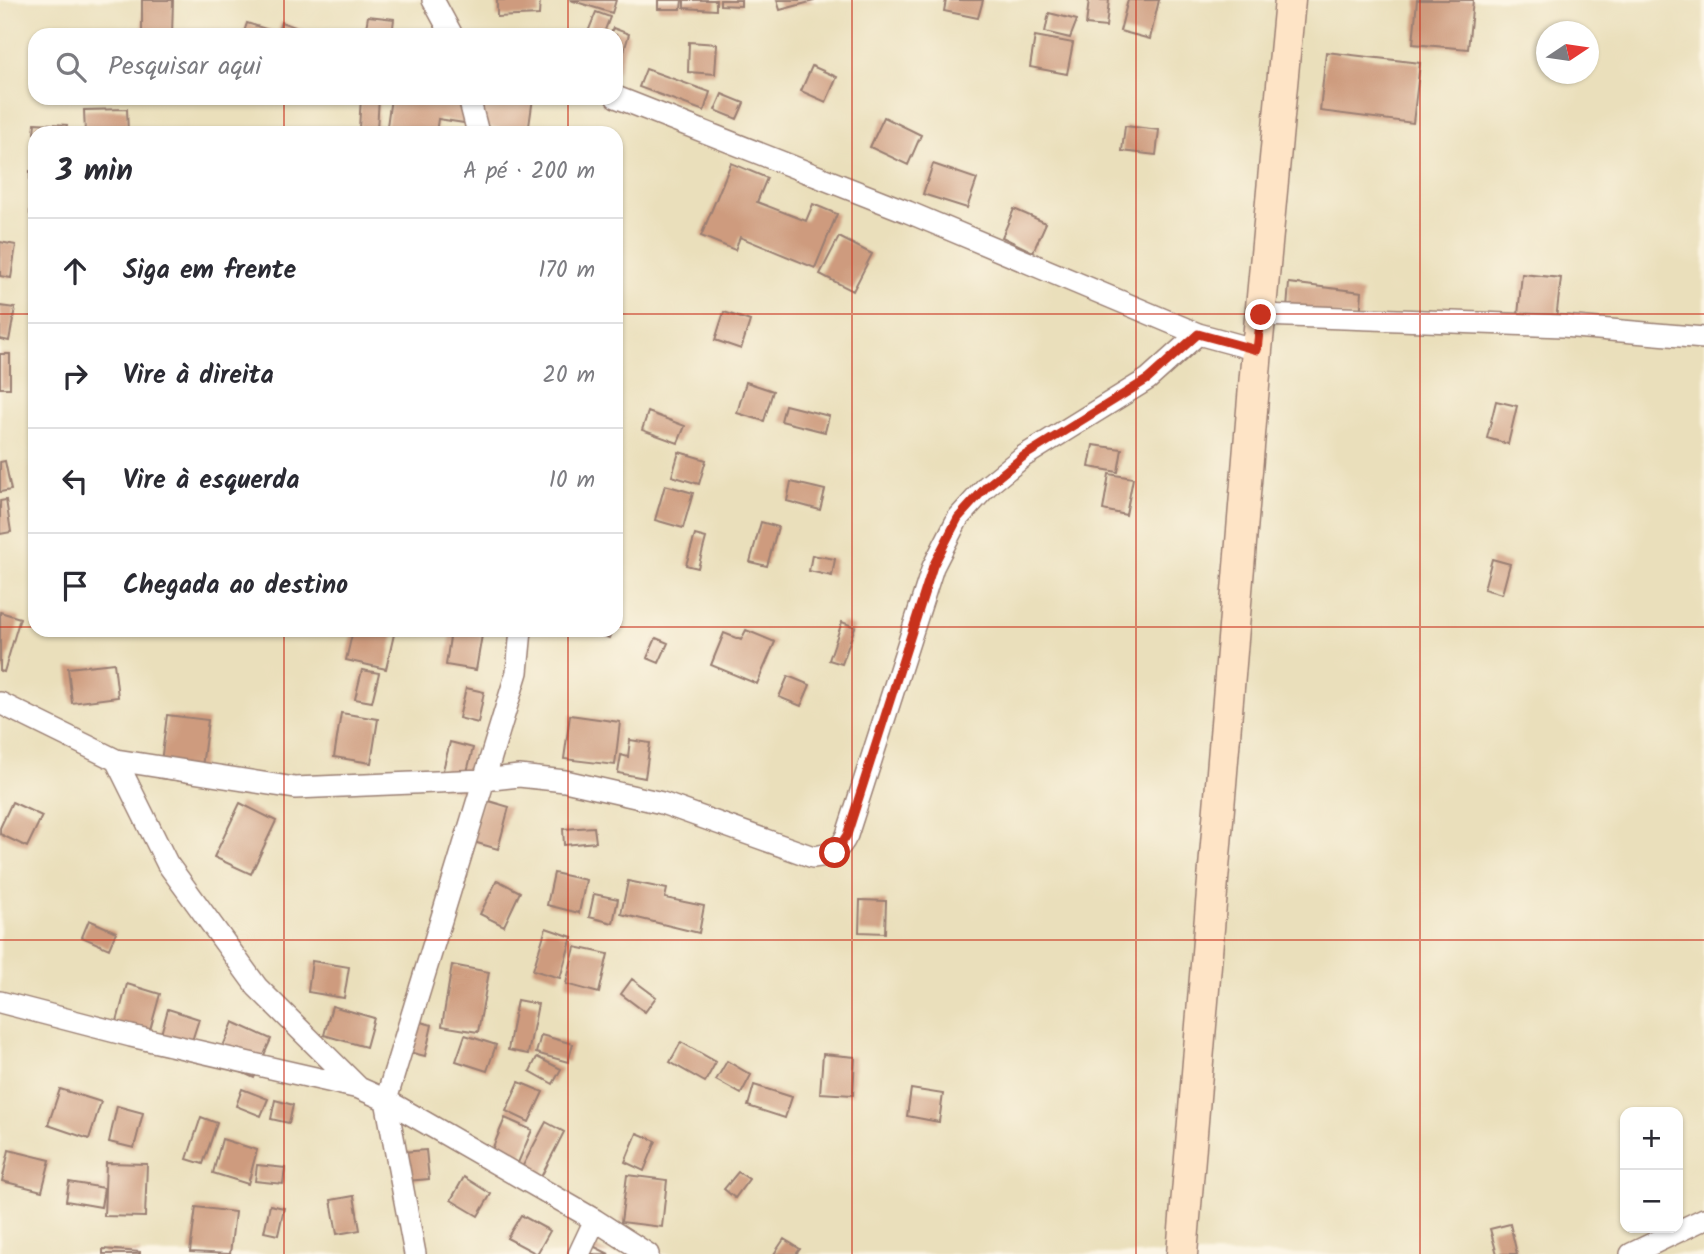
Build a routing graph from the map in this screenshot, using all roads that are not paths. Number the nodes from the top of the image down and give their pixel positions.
1 (433, 0) edge
2 (1290, 0) edge
3 (449, 28) edge
4 (623, 100) edge
5 (471, 105) edge
6 (476, 126) edge
7 (1261, 315) junction
8 (1198, 334) junction
9 (1704, 338) edge
10 (1257, 350) junction
11 (520, 637) edge
12 (0, 704) edge
13 (116, 760) junction
14 (483, 780) junction
15 (0, 1002) edge
16 (359, 1087) junction
17 (386, 1100) junction
18 (1704, 1219) edge
19 (595, 1220) junction
20 (415, 1254) edge
21 (579, 1254) edge
22 (648, 1254) edge
23 (1182, 1254) edge
24 (1631, 1254) edge

1 - 3 street
2 - 7 street
4 - 8 street
5 - 6 street
7 - 9 street
7 - 10 street
8 - 10 street
8 - 14 street
10 - 23 street
11 - 14 street
12 - 13 street
13 - 14 street
13 - 16 street
14 - 17 street
15 - 16 street
16 - 17 street
17 - 19 street
17 - 20 street
18 - 24 street
19 - 21 street
19 - 22 street

